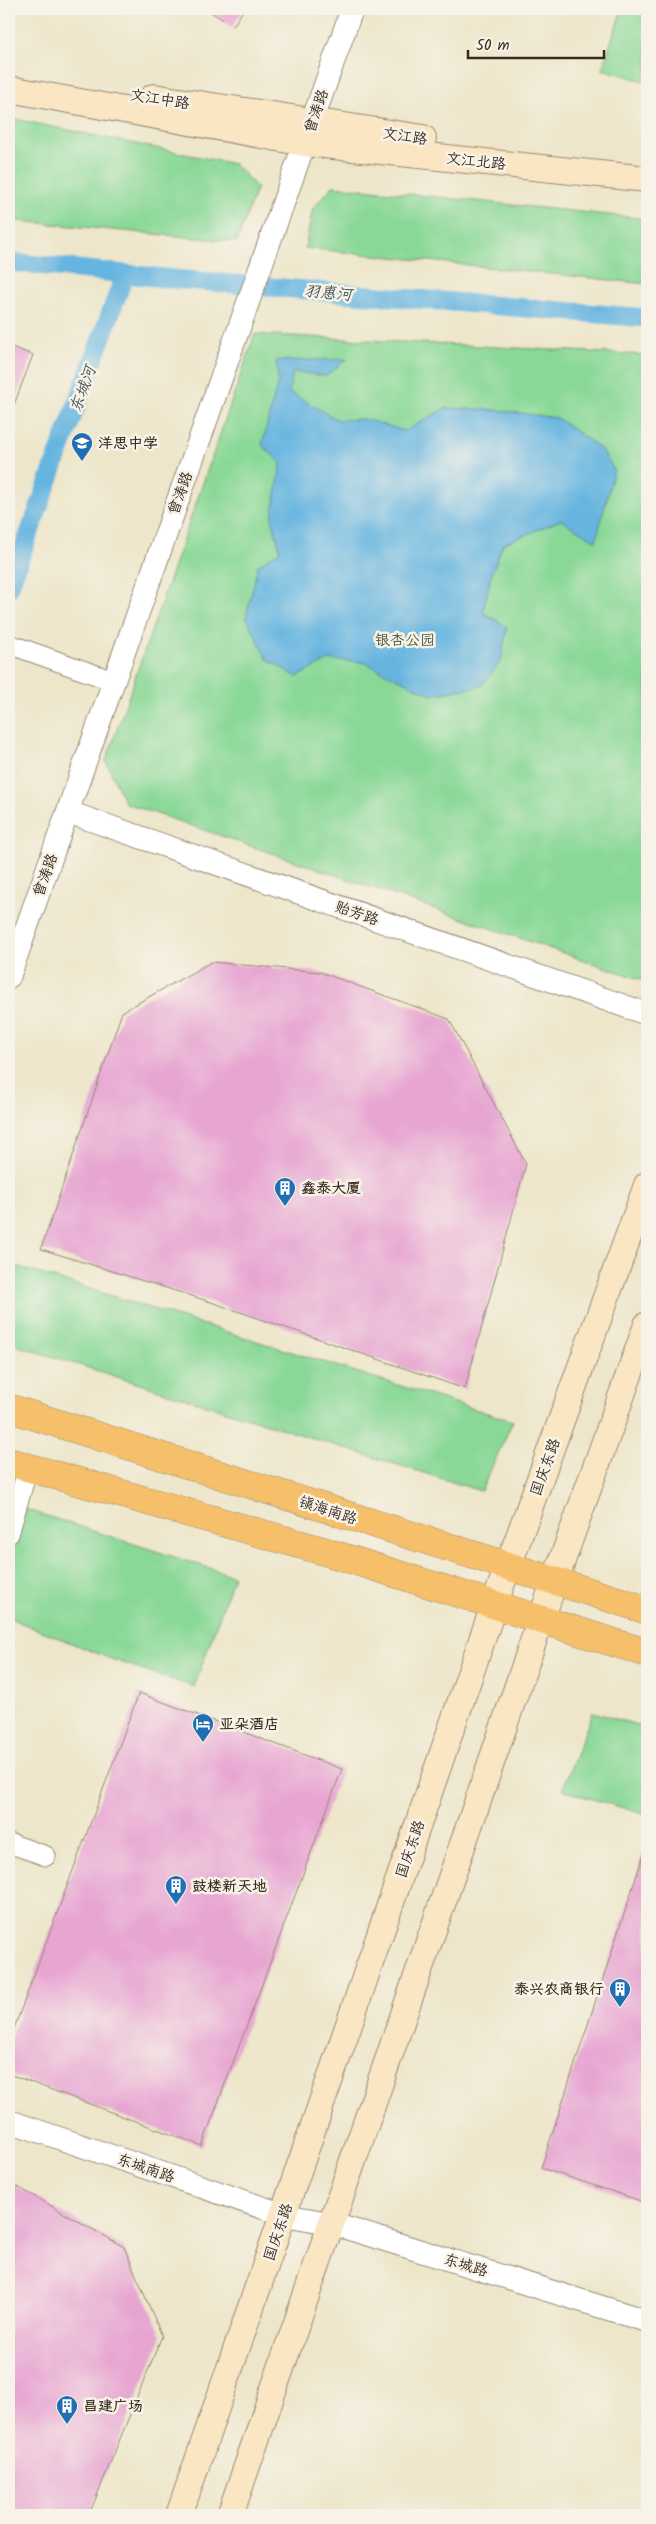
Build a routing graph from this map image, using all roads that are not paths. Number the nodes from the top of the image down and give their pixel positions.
1 (352, 9) edge
2 (9, 75) edge
3 (9, 89) edge
4 (308, 132) junction
5 (647, 164) edge
6 (647, 179) edge
7 (15, 646) edge
8 (113, 680) junction
9 (68, 812) junction
10 (9, 977) edge
11 (647, 1014) edge
12 (647, 1185) edge
13 (647, 1325) edge
14 (9, 1408) edge
15 (18, 1465) edge
16 (9, 1534) edge
17 (509, 1568) junction
18 (554, 1582) junction
19 (494, 1605) junction
20 (647, 1610) edge
21 (541, 1619) junction
22 (647, 1653) edge
23 (9, 1843) edge
24 (46, 1856) dead end
25 (9, 2121) edge
26 (284, 2215) junction
27 (330, 2223) junction
28 (647, 2321) edge
29 (179, 2515) edge
30 (230, 2515) edge

1 - 4 street, 曾涛路
2 - 4 main road, 文江中路
3 - 4 main road, 文江中路
4 - 5 main road, 文江路
4 - 6 main road, 文江北路
4 - 8 street, 曾涛路
7 - 8 street
8 - 9 street, 曾涛路
9 - 10 street, 曾涛路
9 - 11 street, 贻芳路
12 - 17 main road, 国庆东路
13 - 18 main road
14 - 17 highway, 镇海南路
15 - 16 street
15 - 19 highway
17 - 18 highway, 镇海南路
17 - 19 main road, 国庆东路
18 - 20 highway, 镇海南路
18 - 21 main road
19 - 21 highway
19 - 26 main road, 国庆东路
21 - 22 highway
21 - 27 main road
23 - 24 street
25 - 26 street, 东城南路
26 - 27 street, 东城路
26 - 29 main road, 国庆东路
27 - 28 street, 东城路
27 - 30 main road

